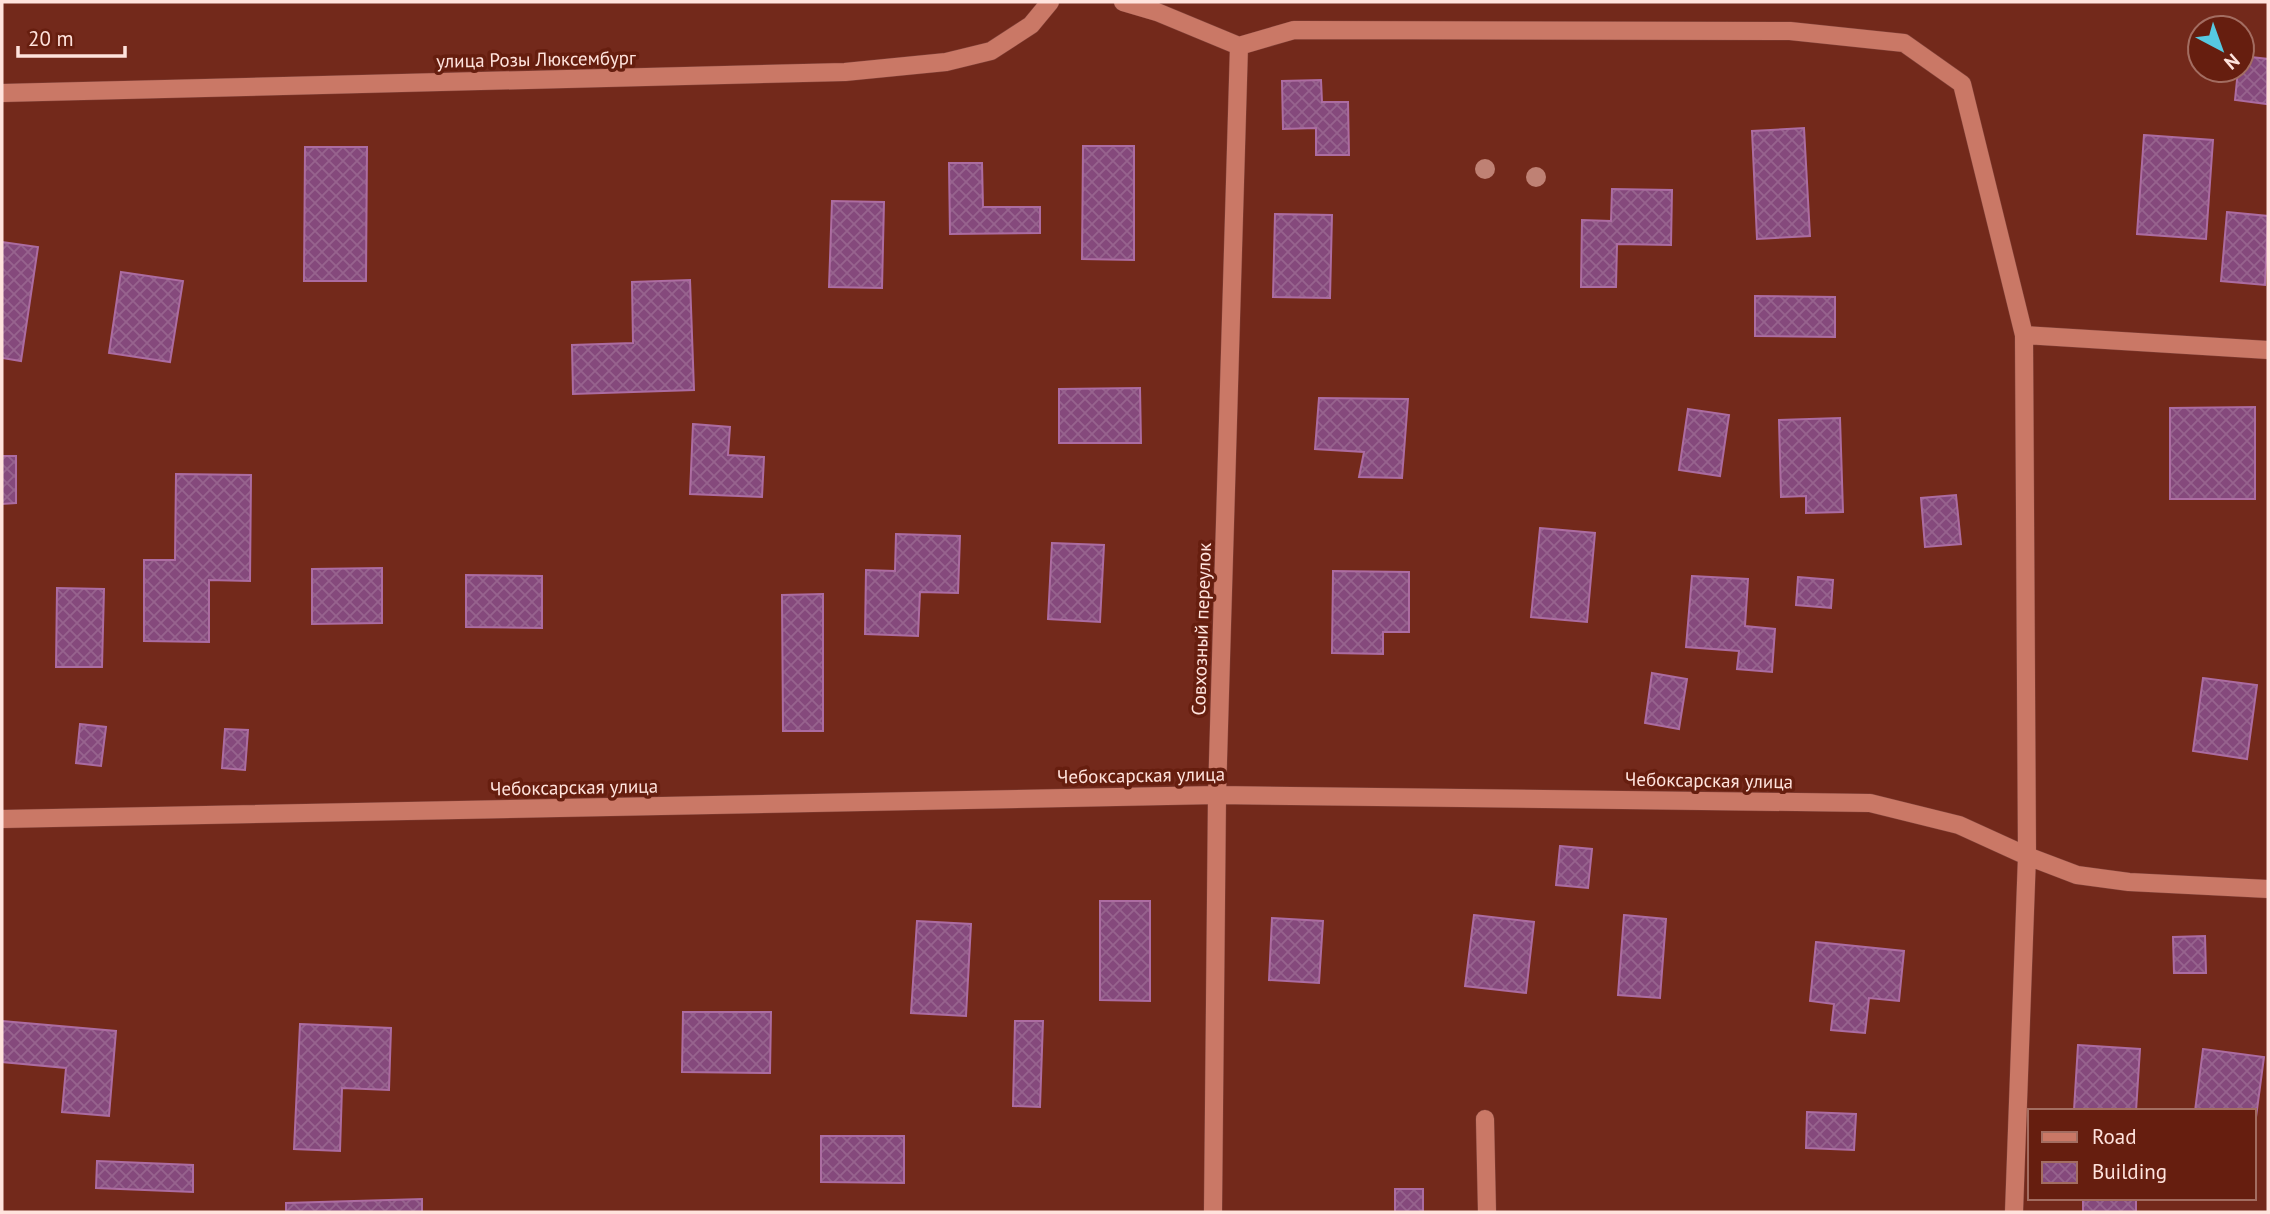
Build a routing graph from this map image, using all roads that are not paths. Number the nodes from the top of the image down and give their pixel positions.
1 (1050, 2) edge
2 (1123, 2) edge
3 (1239, 46) junction
4 (2, 93) edge
5 (2024, 335) junction
6 (2268, 350) edge
7 (1217, 795) junction
8 (2, 819) edge
9 (2027, 856) junction
10 (2268, 889) edge
11 (1485, 1119) dead end
12 (1213, 1212) edge
13 (1487, 1212) edge
14 (2014, 1212) edge

1 - 4 street, улица Розы Люксембург
2 - 3 street
3 - 5 street
3 - 7 street, Совхозный переулок
5 - 6 street
5 - 9 street
7 - 8 street, Чебоксарская улица
7 - 9 street, Чебоксарская улица
7 - 12 street, Совхозный переулок
9 - 10 street, Чебоксарская улица
9 - 14 street
11 - 13 street

